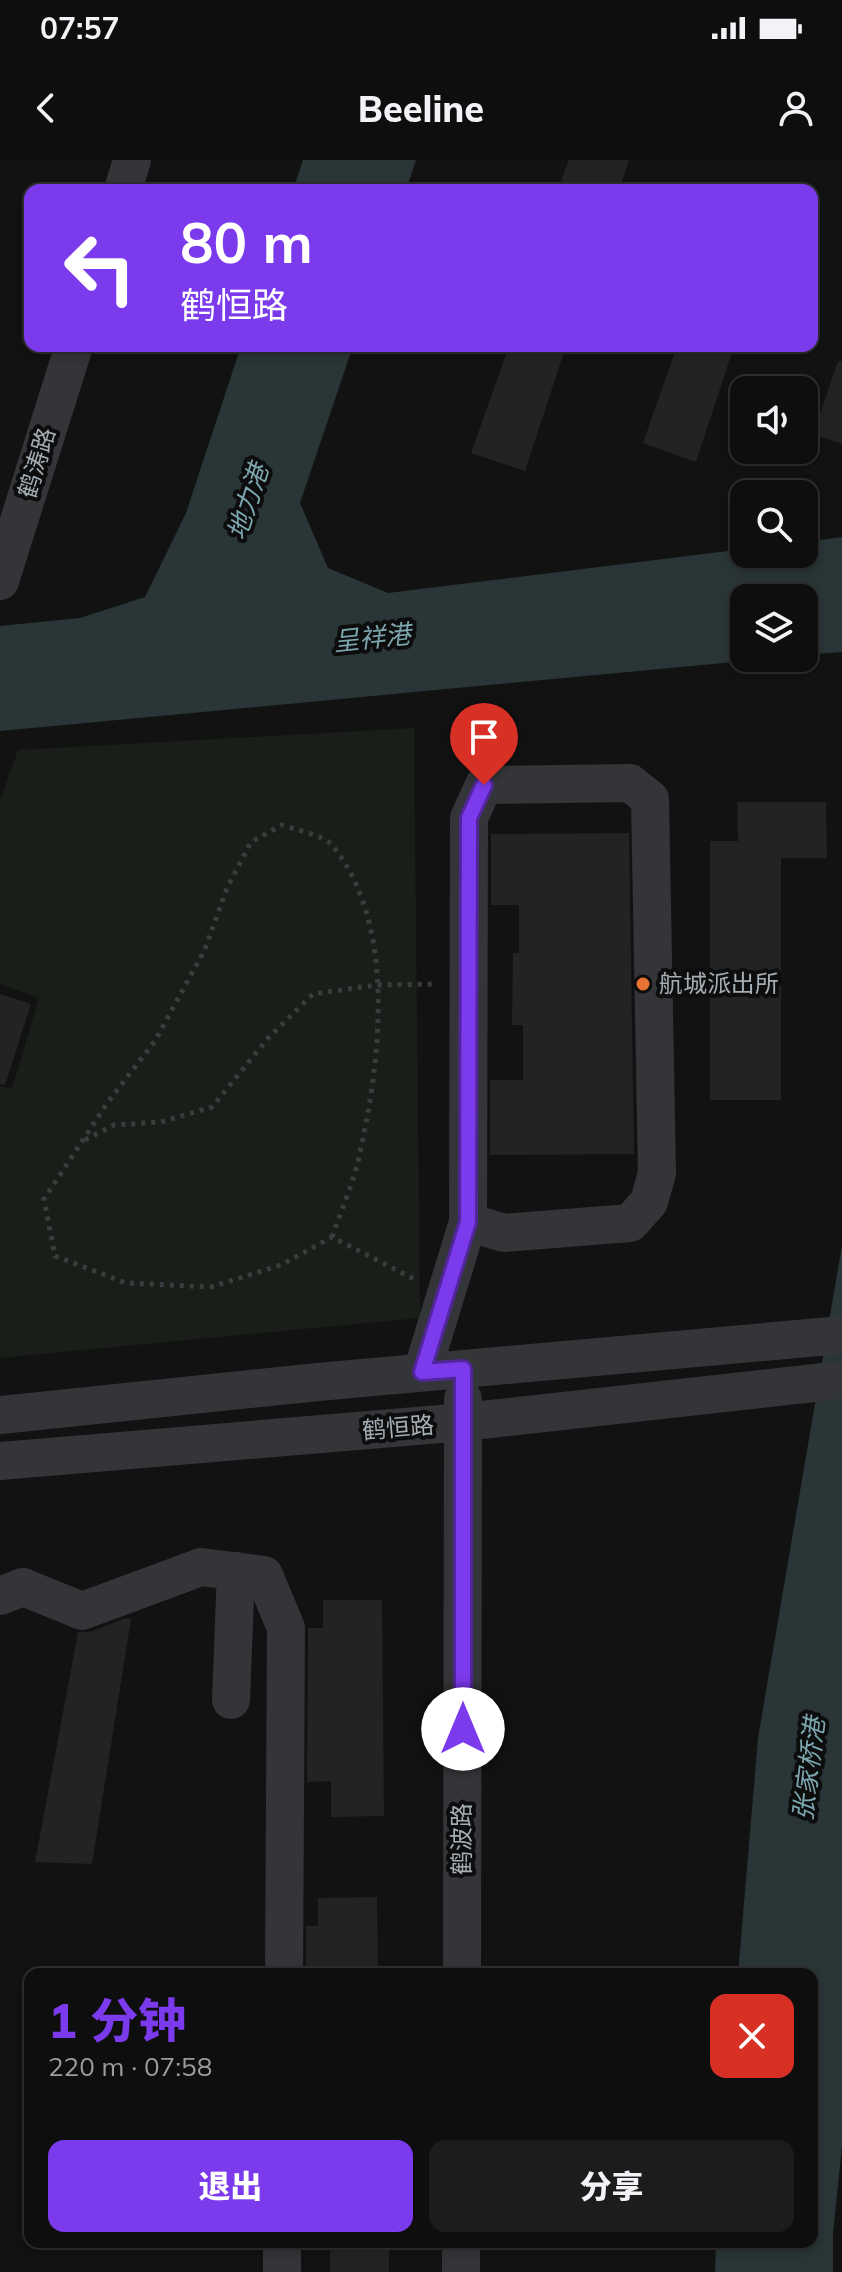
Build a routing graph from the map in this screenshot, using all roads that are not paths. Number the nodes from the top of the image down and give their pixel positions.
1 (132, 160) edge
2 (125, 184) edge
3 (72, 352) edge
4 (2, 576) edge
5 (468, 1222) junction
6 (842, 1335) edge
7 (463, 1369) junction
8 (422, 1372) junction
9 (842, 1380) edge
10 (0, 1415) edge
11 (464, 1422) junction
12 (0, 1461) edge
13 (236, 1571) junction
14 (0, 1596) edge
15 (231, 1700) dead end
16 (284, 1968) edge
17 (462, 1968) edge
18 (282, 2248) edge
19 (461, 2248) edge
20 (282, 2272) edge
21 (461, 2272) edge

1 - 2 street
3 - 4 street, 鹤涛路
5 - 5 street
5 - 8 street
6 - 7 street
7 - 8 street
7 - 11 street, 鹤波路
8 - 10 street
9 - 11 street, 鹤恒路
11 - 12 street, 鹤恒路
11 - 17 street, 鹤波路
13 - 14 street
13 - 15 street
13 - 16 street
18 - 20 street
19 - 21 street

